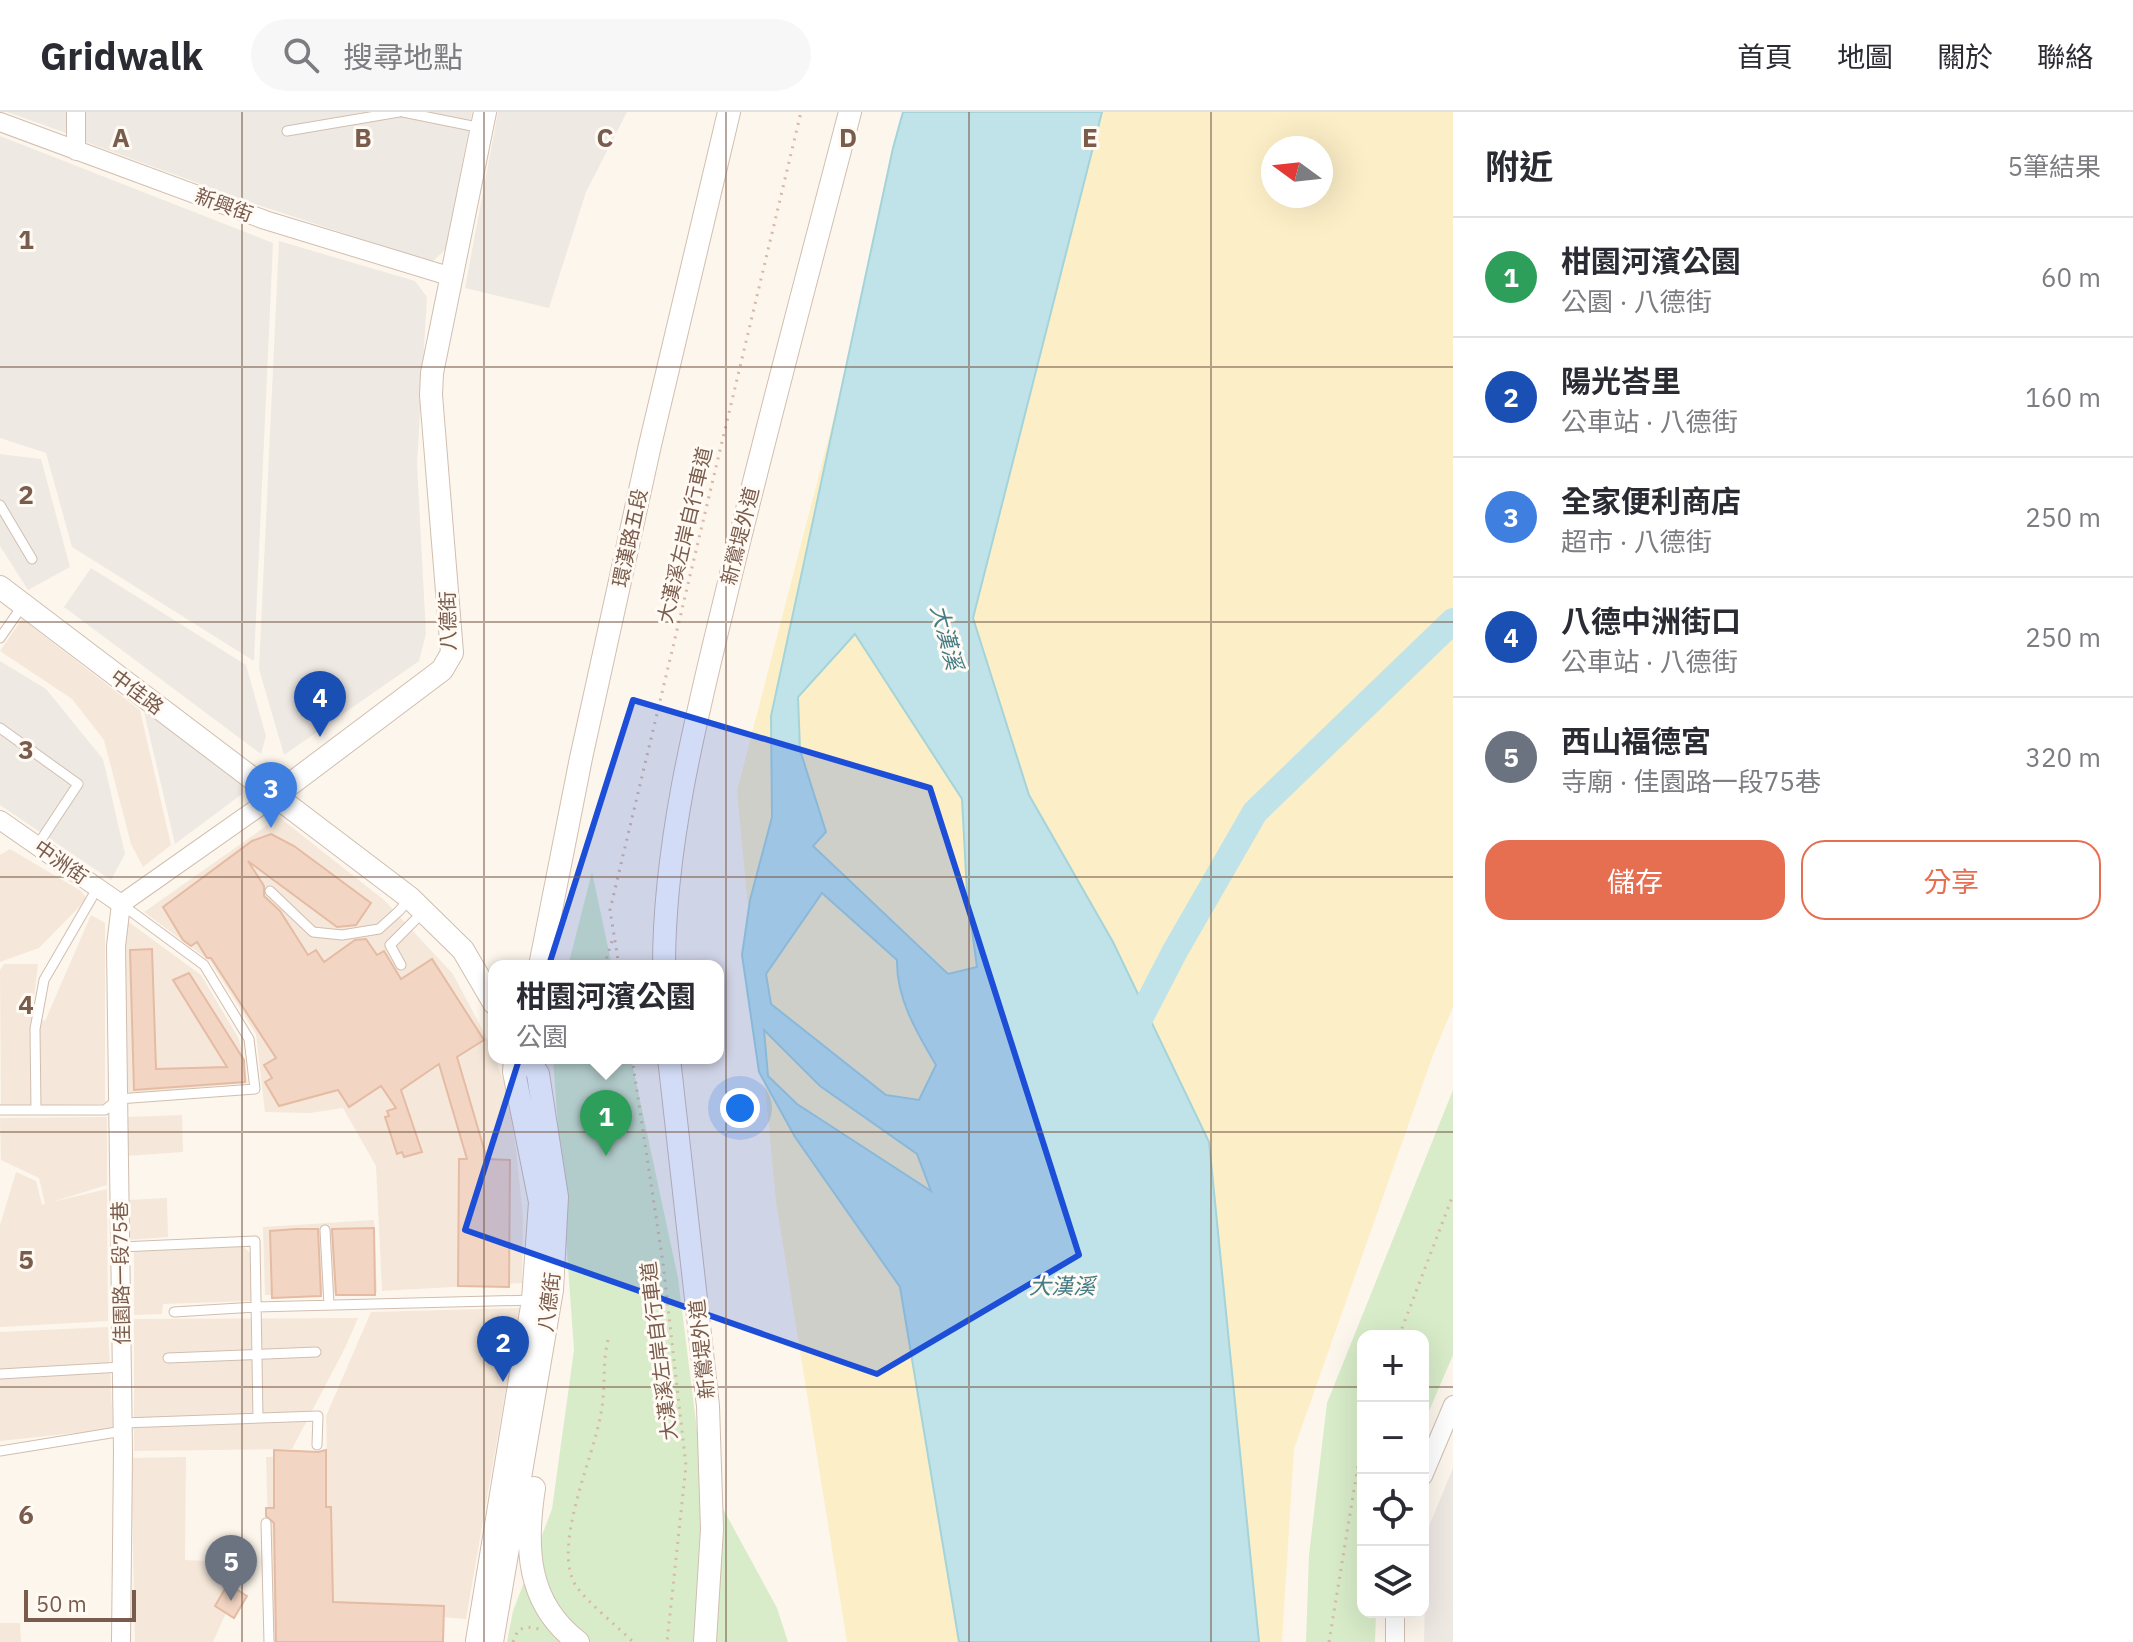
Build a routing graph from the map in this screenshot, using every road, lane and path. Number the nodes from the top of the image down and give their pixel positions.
1 (76, 112) edge
2 (401, 112) edge
3 (729, 112) edge
4 (801, 112) edge
5 (850, 112) edge
6 (484, 120) edge
7 (0, 122) edge
8 (287, 131) dead end
9 (76, 151) junction
10 (452, 277) junction
11 (0, 505) edge
12 (32, 559) dead end
13 (0, 587) edge
14 (23, 605) junction
15 (0, 638) edge
16 (0, 728) edge
17 (276, 795) junction
18 (0, 820) edge
19 (37, 846) junction
20 (98, 887) junction
21 (270, 891) dead end
22 (121, 904) junction
23 (417, 905) junction
24 (614, 935) junction
25 (541, 960) edge
26 (606, 960) edge
27 (618, 960) edge
28 (664, 960) edge
29 (401, 965) dead end
30 (488, 993) edge
31 (515, 1064) edge
32 (532, 1064) edge
33 (633, 1064) edge
34 (670, 1064) edge
35 (118, 1099) junction
36 (0, 1110) edge
37 (36, 1110) junction
38 (1453, 1195) edge
39 (557, 1197) junction
40 (325, 1230) dead end
41 (120, 1247) junction
42 (667, 1299) junction
43 (533, 1300) junction
44 (658, 1300) dead end
45 (329, 1305) junction
46 (256, 1307) junction
47 (174, 1312) dead end
48 (1401, 1330) edge
49 (608, 1340) dead end
50 (316, 1352) dead end
51 (257, 1354) junction
52 (168, 1358) dead end
53 (122, 1367) junction
54 (0, 1374) edge
55 (1453, 1405) edge
56 (258, 1418) junction
57 (123, 1427) junction
58 (317, 1445) dead end
59 (0, 1451) edge
60 (1357, 1472) edge
61 (1424, 1474) edge
62 (266, 1523) dead end
63 (1395, 1618) edge
64 (547, 1635) dead end
65 (121, 1642) edge
66 (269, 1642) edge
67 (477, 1642) edge
68 (492, 1642) edge
69 (513, 1642) edge
70 (578, 1642) edge
71 (633, 1642) edge
72 (667, 1642) edge
73 (705, 1642) edge
74 (1329, 1642) edge
75 (1395, 1642) edge

1 - 9 street
2 - 6 lane
2 - 8 lane
3 - 25 street, 環漢路五段
4 - 24 path, 大漢溪左岸自行車道
5 - 28 street, 新鶯堤外道
6 - 10 street, 八德街
7 - 9 street, 新興街
9 - 10 street, 新興街
10 - 17 street, 八德街
11 - 12 lane
13 - 14 street, 中佳路
14 - 15 lane
14 - 17 street, 中佳路
16 - 19 lane
17 - 22 street
17 - 23 street
18 - 19 street, 中洲街
19 - 20 street, 中洲街
20 - 22 street, 中洲街
20 - 37 lane
21 - 23 lane
22 - 35 street, 佳園路一段75巷
22 - 35 lane
23 - 29 lane
23 - 30 street
24 - 26 path
24 - 27 path, 大漢溪左岸自行車道
31 - 43 street, 八德街
32 - 39 street, 八德街
33 - 42 path, 大漢溪左岸自行車道
34 - 73 street, 新鶯堤外道
35 - 37 lane
35 - 41 street, 佳園路一段75巷
36 - 37 lane
38 - 48 path
39 - 68 street, 八德街
39 - 70 street
40 - 45 lane
41 - 46 lane
41 - 53 street, 佳園路一段75巷
42 - 44 path
42 - 72 path, 大漢溪左岸自行車道
43 - 45 lane
43 - 67 street, 八德街
45 - 46 lane
46 - 47 lane
46 - 51 lane
49 - 71 path
50 - 51 lane
51 - 52 lane
51 - 56 lane
53 - 54 lane
53 - 57 street, 佳園路一段75巷
55 - 61 street
56 - 57 lane
56 - 58 lane
57 - 59 lane
57 - 65 street, 佳園路一段75巷
60 - 74 path
62 - 66 lane
63 - 75 street
64 - 69 path

